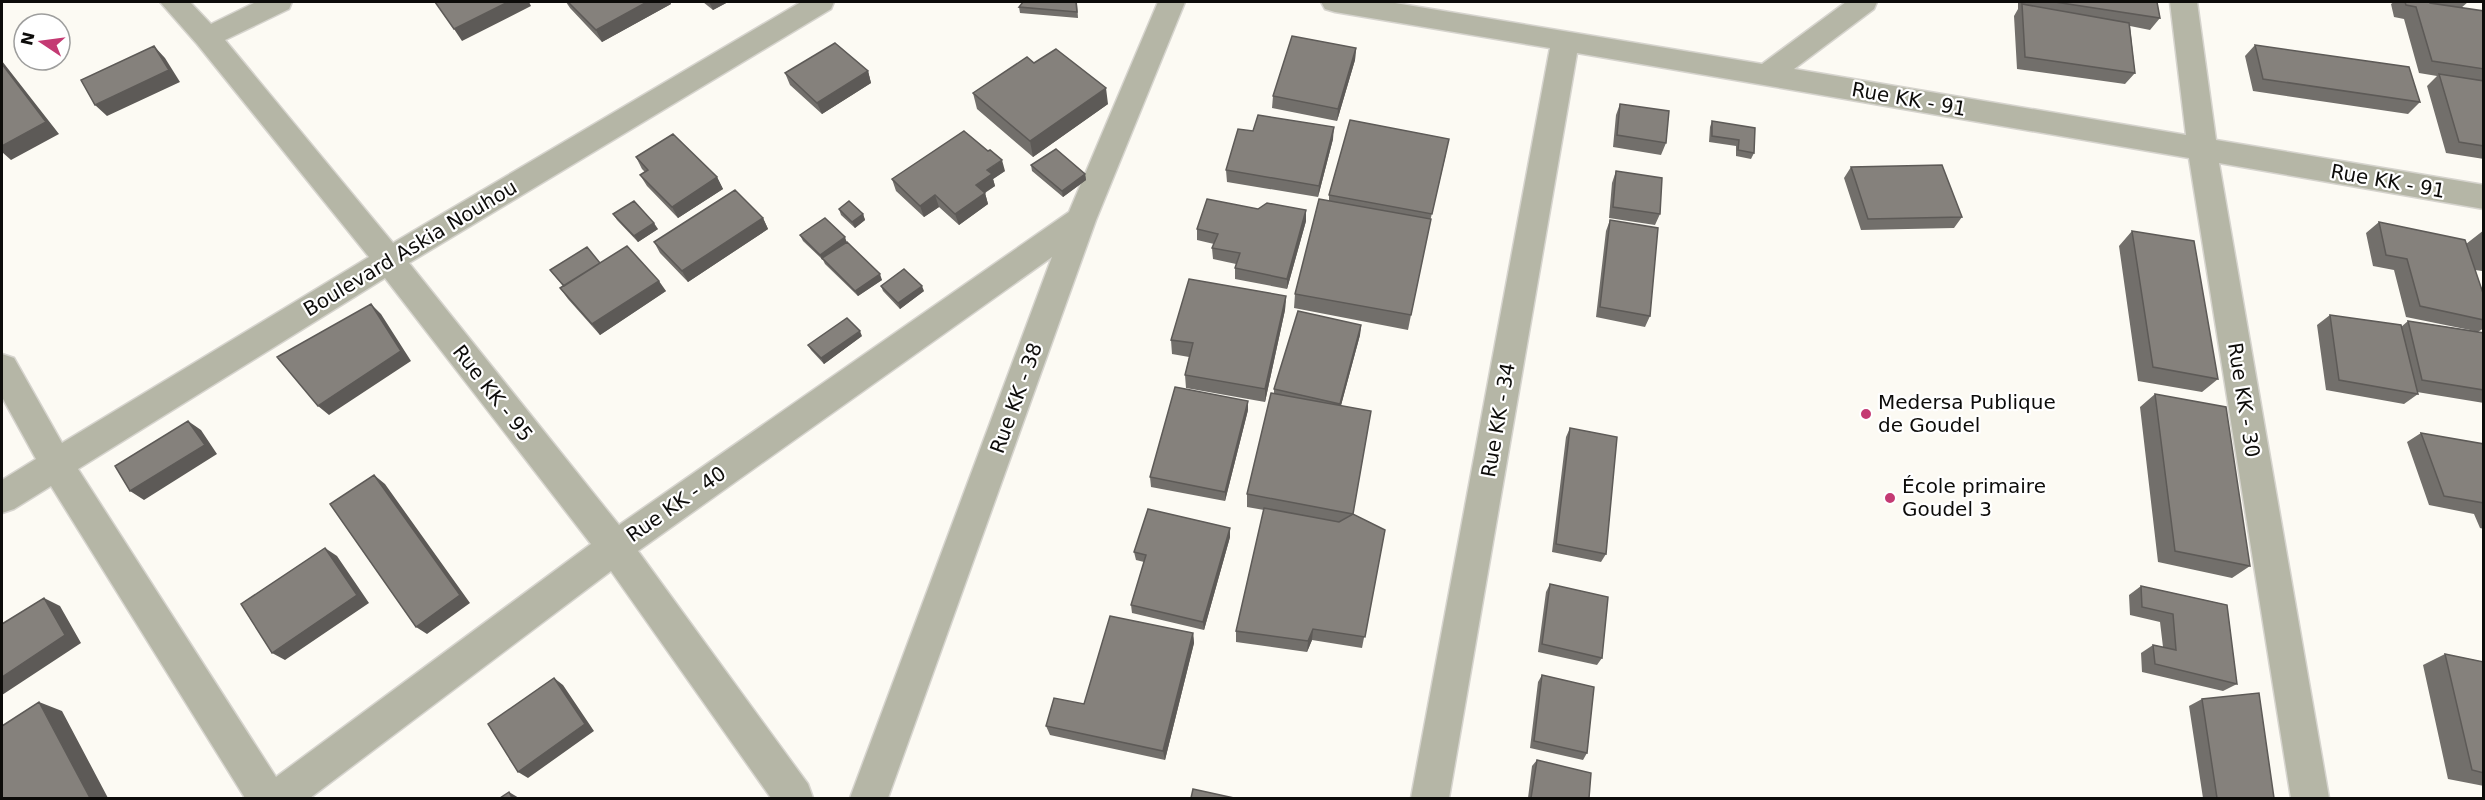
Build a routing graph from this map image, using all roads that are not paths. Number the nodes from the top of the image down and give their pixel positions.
1 (174, 2) edge
2 (279, 2) edge
3 (821, 2) edge
4 (1172, 2) edge
5 (1335, 2) edge
6 (1864, 2) edge
7 (2184, 2) edge
8 (1408, 8) edge
9 (207, 38) junction
10 (1565, 41) junction
11 (1767, 75) junction
12 (2202, 148) junction
13 (2484, 197) edge
14 (1081, 220) junction
15 (389, 260) junction
16 (2, 368) edge
17 (57, 465) junction
18 (2, 498) edge
19 (615, 547) junction
20 (267, 798) edge
21 (279, 798) edge
22 (794, 798) edge
23 (869, 798) edge
24 (1430, 798) edge
25 (2310, 798) edge

1 - 9 street, Rue KK - 95
2 - 9 street
3 - 15 street, Boulevard Askia Nouhou
4 - 14 street, Rue KK - 38
5 - 8 street, Rue KK - 91
6 - 11 street
7 - 12 street, Rue KK - 30
8 - 10 street, Rue KK - 91
9 - 15 street, Rue KK - 95
10 - 11 street, Rue KK - 91
10 - 24 street, Rue KK - 34
11 - 12 street, Rue KK - 91
12 - 13 street, Rue KK - 91
12 - 25 street, Rue KK - 30
14 - 19 street, Rue KK - 40
14 - 23 street, Rue KK - 38
15 - 17 street, Boulevard Askia Nouhou
15 - 19 street, Rue KK - 95
16 - 17 street
17 - 18 street, Boulevard Askia Nouhou
17 - 20 street
19 - 21 street, Rue KK - 40
19 - 22 street, Rue KK - 95

